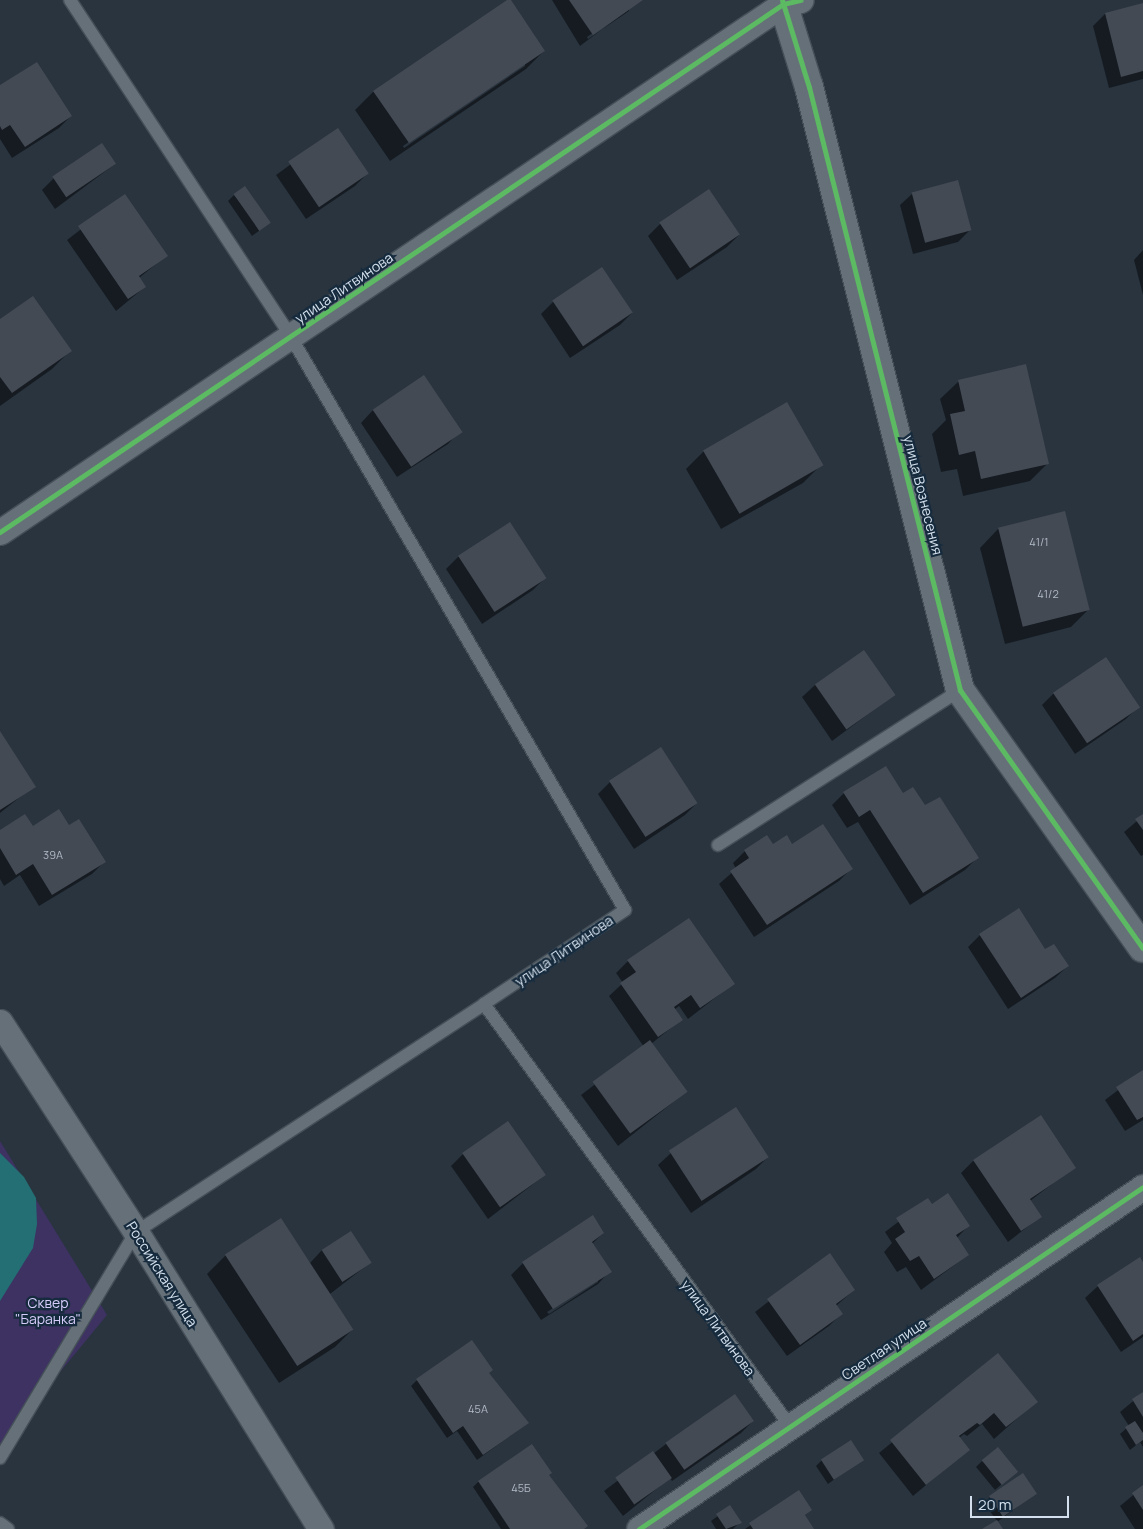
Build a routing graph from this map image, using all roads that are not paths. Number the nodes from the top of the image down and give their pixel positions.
1 (70, 0) edge
2 (789, 1) edge
3 (291, 337) junction
4 (0, 532) edge
5 (960, 690) junction
6 (718, 845) dead end
7 (1143, 948) edge
8 (484, 1004) junction
9 (0, 1022) edge
10 (1143, 1187) edge
11 (136, 1232) junction
12 (790, 1426) junction
13 (0, 1458) edge
14 (0, 1523) edge
15 (8, 1529) edge
16 (321, 1529) edge
17 (638, 1529) edge

1 - 3 lane
2 - 3 street, улица Литвинова
2 - 5 street, улица Вознесения
3 - 4 street, улица Литвинова
3 - 8 lane, улица Литвинова
5 - 6 lane
5 - 7 street, улица Вознесения
8 - 11 lane
8 - 12 lane, улица Литвинова
9 - 11 street, Российская улица
10 - 12 street, Светлая улица
11 - 13 lane
11 - 16 street, Российская улица
12 - 17 street, Светлая улица
14 - 15 lane

